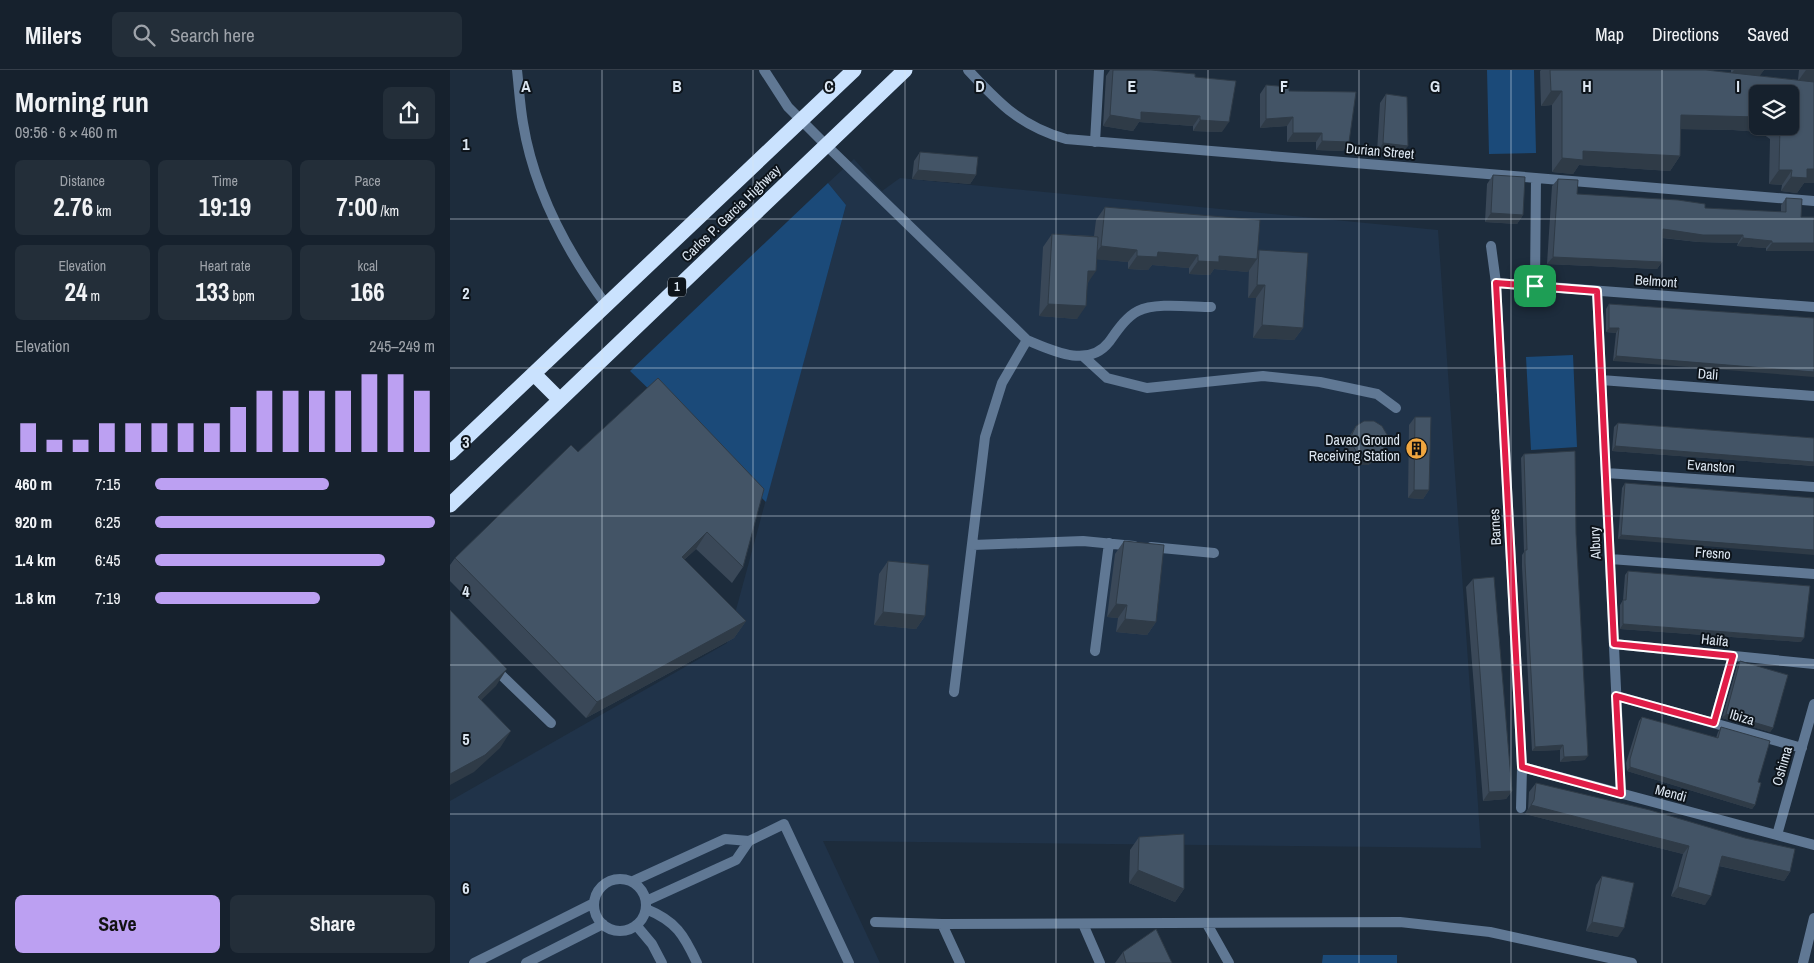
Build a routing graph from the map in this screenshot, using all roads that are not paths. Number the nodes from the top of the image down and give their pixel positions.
1 (517, 70) edge
2 (764, 70) edge
3 (854, 70) edge
4 (905, 70) edge
5 (968, 70) edge
6 (1099, 70) edge
7 (800, 121) junction
8 (1095, 142) junction
9 (826, 145) junction
10 (1536, 178) junction
11 (1814, 201) edge
12 (1492, 246) dead end
13 (1496, 283) junction
14 (1535, 286) junction
15 (1597, 291) junction
16 (607, 306) junction
17 (1211, 307) dead end
18 (1814, 307) edge
19 (1027, 340) junction
20 (1084, 357) junction
21 (534, 374) junction
22 (1601, 380) junction
23 (1814, 396) edge
24 (560, 400) junction
25 (1396, 408) dead end
26 (450, 453) edge
27 (1606, 473) junction
28 (1814, 486) edge
29 (450, 505) edge
30 (1109, 543) junction
31 (973, 546) junction
32 (1214, 553) dead end
33 (1610, 559) junction
34 (1814, 574) edge
35 (1614, 644) junction
36 (1095, 651) dead end
37 (1733, 656) junction
38 (484, 658) edge
39 (1814, 664) edge
40 (954, 692) dead end
41 (1616, 696) junction
42 (1814, 704) edge
43 (551, 723) dead end
44 (1714, 723) junction
45 (1802, 748) junction
46 (1522, 767) junction
47 (1621, 794) junction
48 (1521, 808) dead end
49 (1777, 835) junction
50 (749, 841) junction
51 (1814, 845) edge
52 (632, 882) junction
53 (594, 903) junction
54 (646, 905) junction
55 (1814, 918) edge
56 (876, 922) dead end
57 (603, 924) junction
58 (942, 924) junction
59 (1083, 924) junction
60 (1207, 924) junction
61 (636, 925) junction
62 (474, 963) edge
63 (526, 963) edge
64 (662, 963) edge
65 (697, 963) edge
66 (849, 963) edge
67 (960, 963) edge
68 (1100, 963) edge
69 (1229, 963) edge
70 (1632, 963) edge
71 (1803, 963) edge

1 - 16 street
2 - 7 street
3 - 7 highway, Carlos P. Garcia Highway
4 - 9 highway, Carlos P. Garcia Highway / 1
5 - 8 street, Durian Street
6 - 8 street
7 - 9 street
7 - 16 highway, Carlos P. Garcia Highway
8 - 10 street, Durian Street
9 - 19 street
9 - 24 highway, Carlos P. Garcia Highway / 1
10 - 11 street, Durian Street
10 - 14 street
12 - 13 street, Barnes
13 - 14 street, Belmont
13 - 46 street, Barnes
14 - 15 street, Belmont
15 - 18 street, Belmont
15 - 22 street, Albury
16 - 21 highway, Carlos P. Garcia Highway
17 - 20 street
19 - 20 street
19 - 31 street
20 - 25 street
21 - 24 highway
21 - 26 highway, Carlos P. Garcia Highway
22 - 23 street, Dali
22 - 27 street, Albury
24 - 29 highway, Carlos P. Garcia Highway / 1
27 - 28 street, Evanston
27 - 33 street, Albury
30 - 31 street
30 - 32 street
30 - 36 street
31 - 40 street
33 - 34 street, Fresno
33 - 35 street, Albury
35 - 37 street, Haifa
35 - 41 street, Albury
37 - 39 street, Haifa
37 - 44 street
38 - 43 street
41 - 44 street, Ibiza
41 - 47 street, Albury
42 - 45 street, Oshima
44 - 45 street, Ibiza
45 - 49 street, Oshima
46 - 47 street, Mendi
46 - 48 street, Barnes
47 - 49 street, Mendi
49 - 51 street, Mendi
50 - 52 street
50 - 54 street
50 - 66 street
52 - 53 street
52 - 54 street
53 - 57 street
53 - 62 street
54 - 61 street
54 - 65 street
55 - 71 street
56 - 58 street
57 - 61 street
57 - 63 street
58 - 59 street
58 - 67 street
59 - 60 street
59 - 68 street
60 - 69 street
60 - 70 street
61 - 64 street

